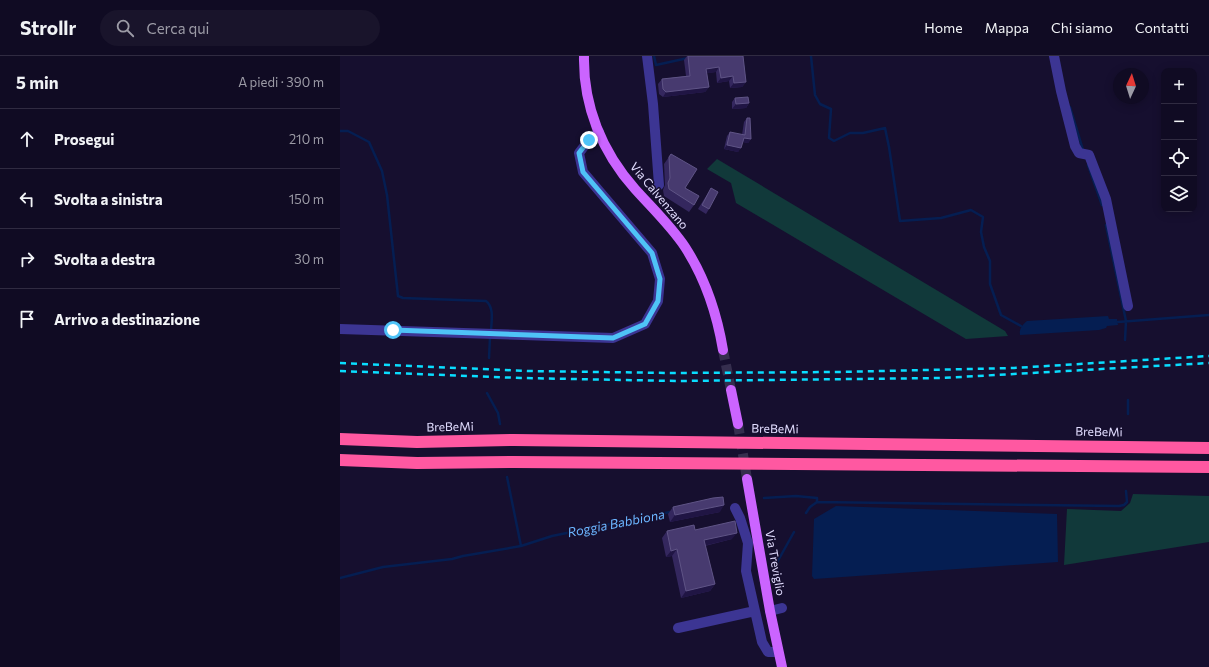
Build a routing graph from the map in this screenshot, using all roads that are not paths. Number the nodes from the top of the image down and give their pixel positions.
1 (584, 56) edge
2 (647, 56) edge
3 (1054, 56) edge
4 (599, 132) junction
5 (659, 184) dead end
6 (1128, 306) dead end
7 (340, 329) edge
8 (723, 350) tunnel mouth
9 (731, 390) tunnel mouth
10 (738, 424) tunnel mouth
11 (340, 439) edge
12 (1209, 448) edge
13 (340, 460) edge
14 (1209, 467) edge
15 (747, 479) tunnel mouth
16 (735, 508) dead end
17 (782, 608) dead end
18 (770, 610) junction
19 (755, 611) junction
20 (678, 628) dead end
21 (778, 652) junction
22 (782, 667) edge

1 - 4 main road, Via Calvenzano
2 - 5 street
3 - 6 street
4 - 7 street
4 - 8 main road, Via Calvenzano
9 - 10 main road
11 - 12 highway, BreBeMi
13 - 14 highway
15 - 18 main road, Via Treviglio
16 - 19 street
17 - 18 street
18 - 21 main road, Via Treviglio
19 - 20 street
19 - 21 street
21 - 22 main road, Via Treviglio

